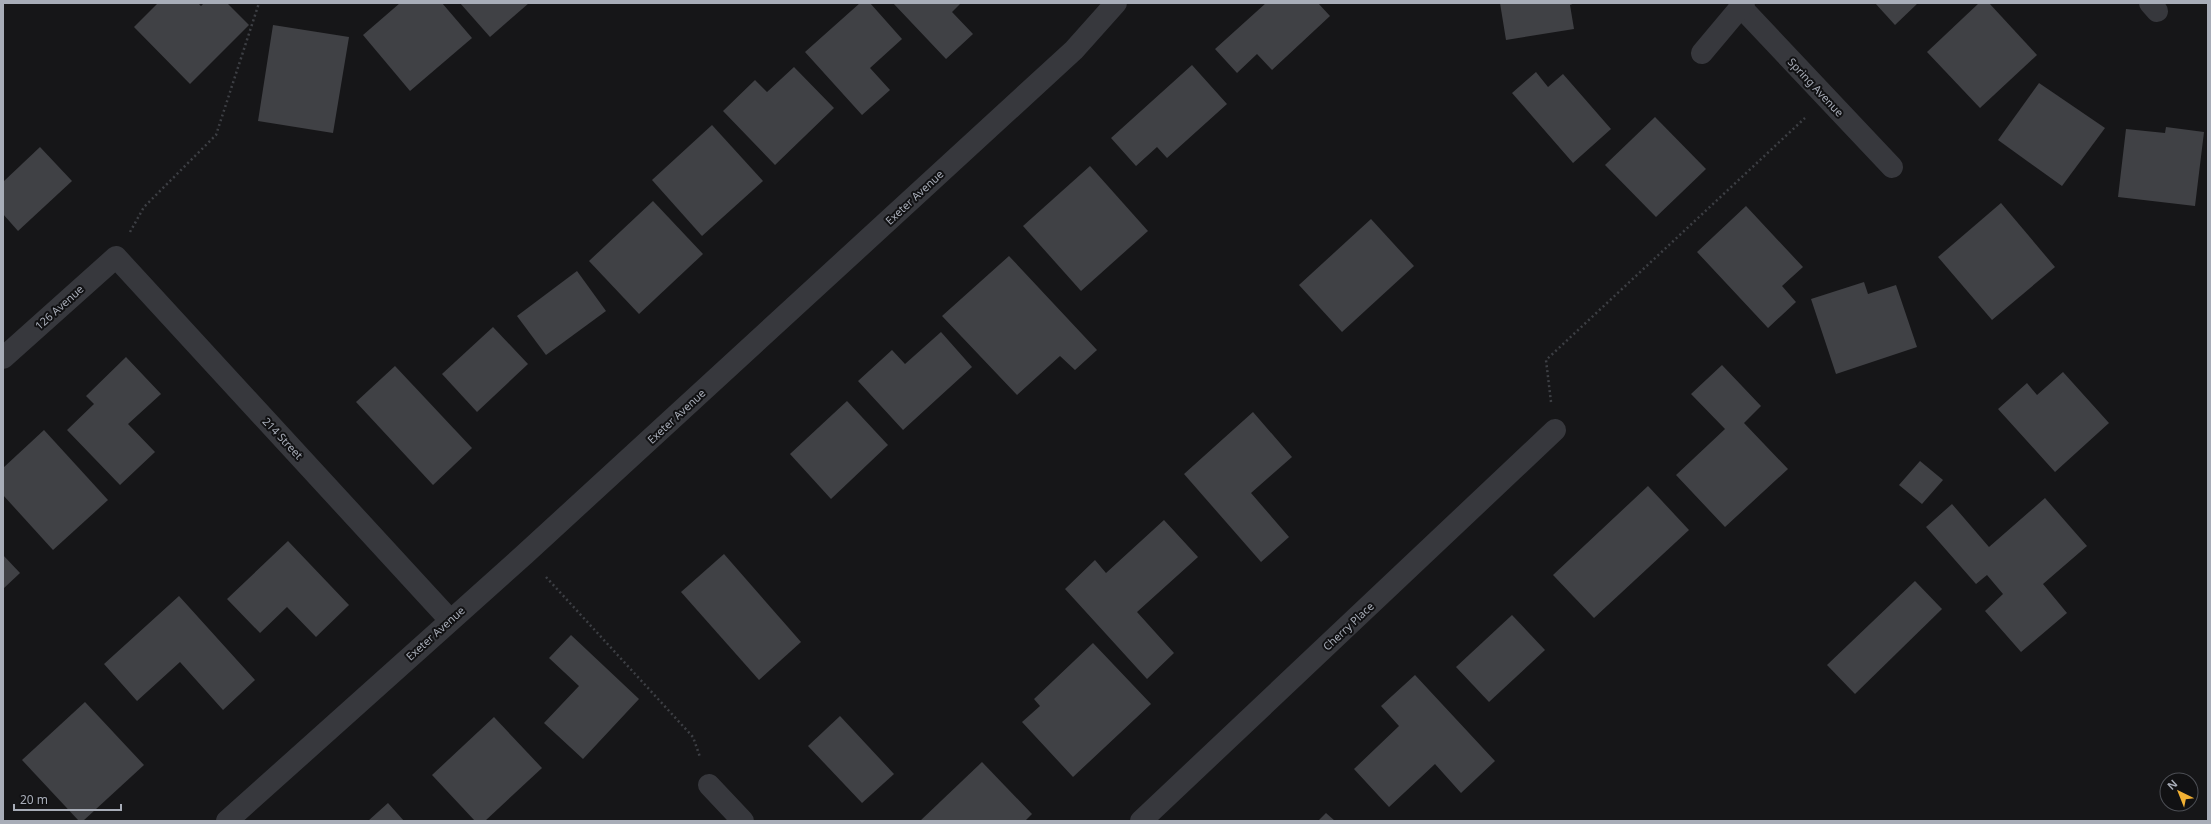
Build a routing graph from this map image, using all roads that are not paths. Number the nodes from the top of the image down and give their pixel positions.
1 (1116, 3) edge
2 (1742, 5) edge
3 (1702, 53) dead end
4 (1892, 167) dead end
5 (116, 257) joint
6 (3, 358) edge
7 (1555, 430) road end
8 (450, 620) junction
9 (709, 785) road end
10 (227, 821) edge
11 (742, 821) edge
12 (1141, 821) edge

1 - 8 street, Exeter Avenue
2 - 3 street, Spring Avenue
2 - 4 street, Spring Avenue
5 - 6 street, 126 Avenue
5 - 8 street, 214 Street
7 - 12 street, Cherry Place
8 - 10 street, Exeter Avenue
9 - 11 street

